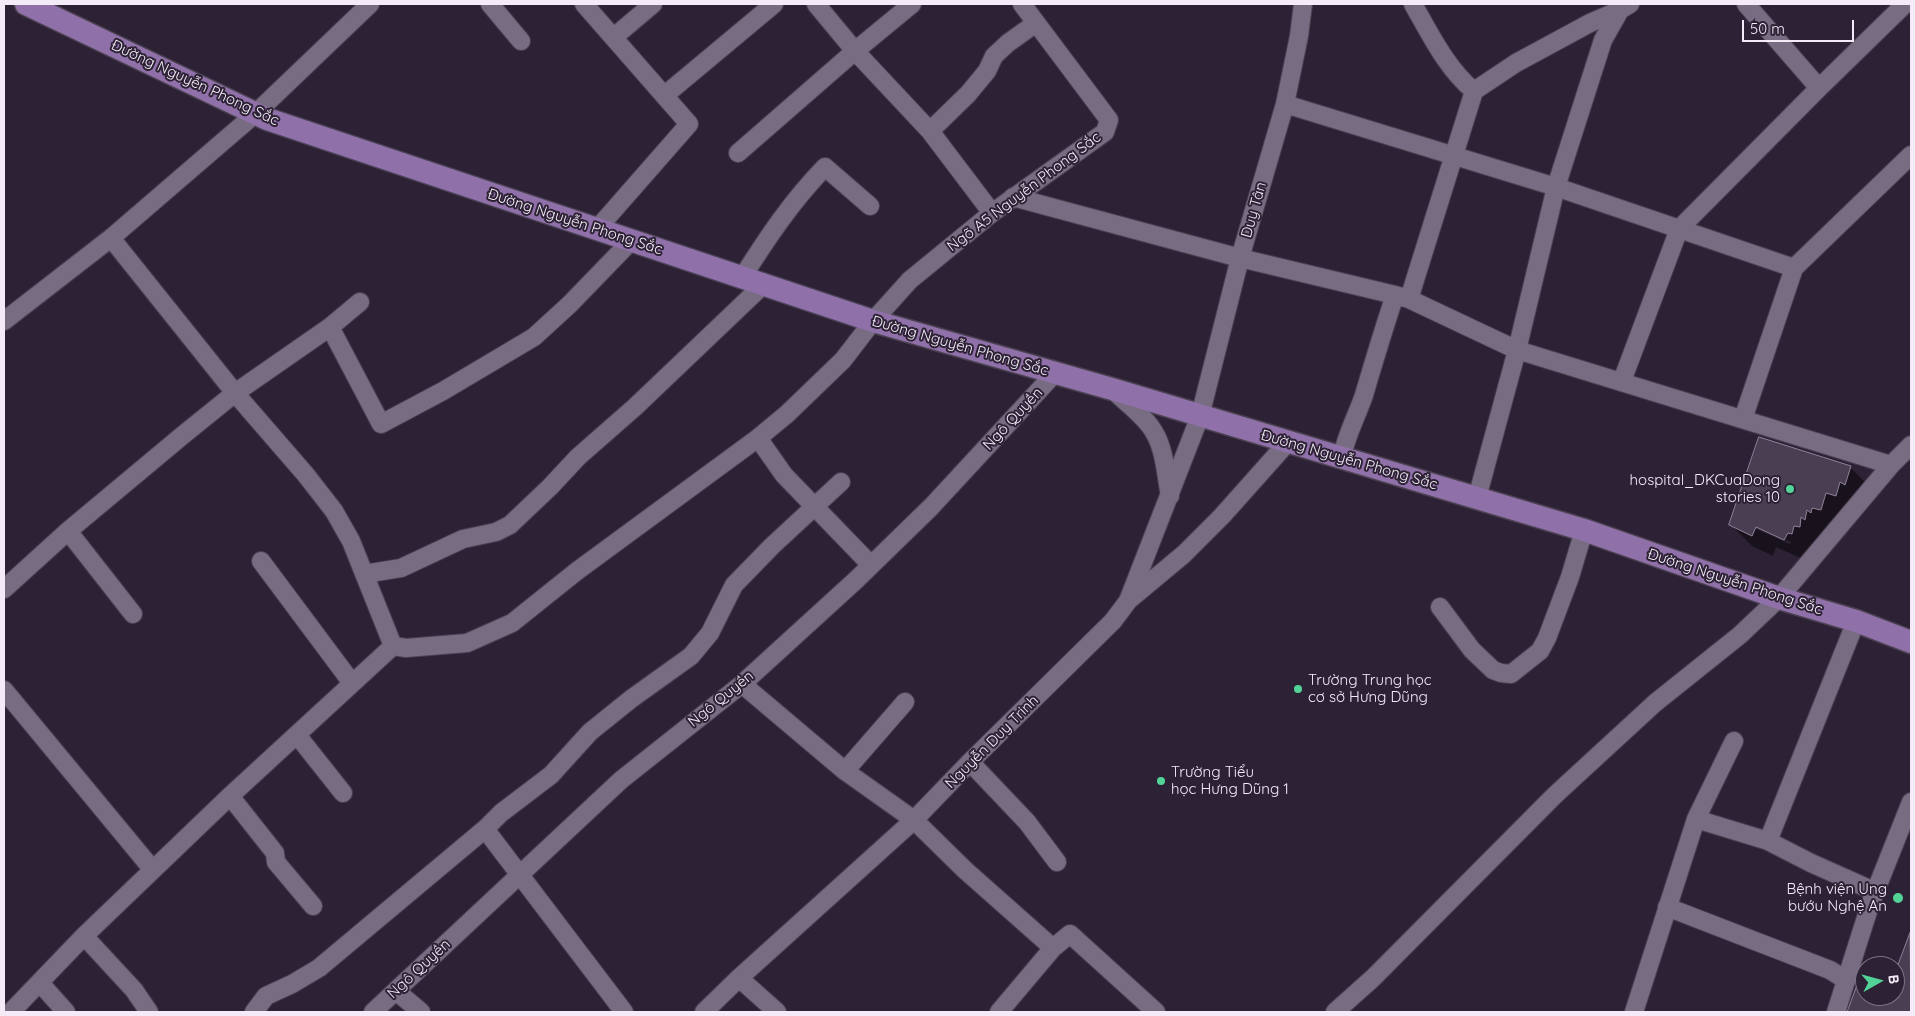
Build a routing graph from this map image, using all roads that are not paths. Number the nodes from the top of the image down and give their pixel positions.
1 (26, 4) edge
2 (370, 4) edge
3 (490, 4) edge
4 (584, 4) edge
5 (653, 4) edge
6 (774, 4) edge
7 (816, 4) edge
8 (912, 4) edge
9 (1022, 4) edge
10 (1303, 4) edge
11 (1413, 4) edge
12 (1746, 4) edge
13 (1621, 6) edge
14 (1905, 7) edge
15 (1036, 23) junction
16 (614, 38) junction
17 (521, 41) dead end
18 (855, 51) junction
19 (1819, 88) junction
20 (1474, 91) junction
21 (665, 96) junction
22 (1285, 104) junction
23 (255, 114) junction
24 (930, 131) junction
25 (738, 153) dead end
26 (1911, 155) edge
27 (1454, 156) junction
28 (1556, 187) junction
29 (1013, 198) junction
30 (870, 206) dead end
31 (992, 212) junction
32 (597, 229) junction
33 (1679, 229) junction
34 (110, 238) junction
35 (631, 241) junction
36 (1240, 258) junction
37 (1794, 268) junction
38 (742, 278) junction
39 (763, 285) junction
40 (1402, 297) junction
41 (360, 302) dead end
42 (4, 321) edge
43 (873, 321) junction
44 (330, 327) junction
45 (1518, 350) junction
46 (1055, 373) junction
47 (1622, 381) junction
48 (1112, 389) junction
49 (235, 393) junction
50 (1200, 416) junction
51 (1742, 419) junction
52 (758, 438) junction
53 (1288, 442) junction
54 (1911, 445) edge
55 (1342, 457) junction
56 (1891, 465) junction
57 (841, 482) dead end
58 (1170, 497) junction
59 (1477, 498) junction
60 (814, 506) junction
61 (1584, 530) junction
62 (68, 531) junction
63 (261, 561) dead end
64 (872, 565) junction
65 (364, 574) junction
66 (4, 589) edge
67 (1779, 598) junction
68 (1128, 601) junction
69 (1440, 607) dead end
70 (133, 614) dead end
71 (1856, 621) junction
72 (1911, 642) edge
73 (393, 646) junction
74 (352, 683) junction
75 (742, 684) junction
76 (4, 690) edge
77 (905, 702) dead end
78 (297, 735) junction
79 (1734, 742) dead end
80 (970, 762) junction
81 (845, 771) junction
82 (343, 793) dead end
83 (230, 796) junction
84 (1911, 802) edge
85 (1696, 819) junction
86 (914, 820) junction
87 (485, 829) junction
88 (1768, 841) junction
89 (1057, 862) dead end
90 (153, 870) junction
91 (520, 876) junction
92 (1876, 892) junction
93 (313, 906) dead end
94 (1667, 907) junction
95 (84, 936) junction
96 (1053, 948) junction
97 (739, 978) junction
98 (1846, 980) junction
99 (40, 983) junction
100 (396, 991) junction
101 (11, 1012) edge
102 (66, 1012) edge
103 (149, 1012) edge
104 (254, 1012) edge
105 (373, 1012) edge
106 (421, 1012) edge
107 (624, 1012) edge
108 (704, 1012) edge
109 (777, 1012) edge
110 (999, 1012) edge
111 (1156, 1012) edge
112 (1335, 1012) edge
113 (1634, 1012) edge
114 (1836, 1012) edge

1 - 23 main road, Đường Nguyễn Phong Sắc
2 - 23 street
3 - 17 street
4 - 16 street
5 - 16 street
6 - 21 street
7 - 18 street
8 - 18 street
9 - 15 street, Ngõ A5 Nguyễn Phong Sắc
10 - 22 street, Duy Tân
11 - 20 street
12 - 19 street
13 - 20 street
13 - 28 street
14 - 19 street
15 - 24 street
15 - 29 street, Ngõ A5 Nguyễn Phong Sắc
16 - 21 street
18 - 24 street
18 - 25 street
19 - 33 street
20 - 27 street
21 - 32 street
22 - 27 street
22 - 36 street, Duy Tân
23 - 32 main road, Đường Nguyễn Phong Sắc
23 - 34 street
24 - 31 street
26 - 37 street
27 - 28 street
27 - 40 street
28 - 33 street
28 - 45 street
29 - 31 street, Ngõ A5 Nguyễn Phong Sắc
29 - 36 street
30 - 38 street
31 - 43 street, Ngõ A5 Nguyễn Phong Sắc
32 - 35 main road, Đường Nguyễn Phong Sắc
33 - 37 street
33 - 47 street
34 - 42 street
34 - 49 street
35 - 38 main road, Đường Nguyễn Phong Sắc
35 - 44 street
36 - 40 street
36 - 50 street, Duy Tân
37 - 51 street
38 - 39 main road, Đường Nguyễn Phong Sắc
39 - 43 main road, Đường Nguyễn Phong Sắc
39 - 65 street
40 - 45 street
40 - 55 street
41 - 44 street
43 - 46 main road, Đường Nguyễn Phong Sắc
43 - 52 street, Ngõ A5 Nguyễn Phong Sắc
44 - 49 street
45 - 47 street
45 - 59 street
46 - 48 main road, Đường Nguyễn Phong Sắc
46 - 64 street, Ngô Quyền
47 - 51 street
48 - 50 main road, Đường Nguyễn Phong Sắc
48 - 58 street
49 - 62 street
49 - 65 street
50 - 53 main road, Đường Nguyễn Phong Sắc
50 - 58 street, Nguyễn Duy Trinh
51 - 56 street
52 - 60 street
52 - 73 street, Ngõ A5 Nguyễn Phong Sắc
53 - 55 main road, Đường Nguyễn Phong Sắc
53 - 68 street
54 - 56 street
55 - 59 main road, Đường Nguyễn Phong Sắc
56 - 67 street
57 - 60 street
58 - 68 street, Nguyễn Duy Trinh
59 - 61 main road, Đường Nguyễn Phong Sắc
60 - 64 street
60 - 87 street
61 - 67 main road, Đường Nguyễn Phong Sắc
61 - 69 street
62 - 66 street
62 - 70 street
63 - 74 street
64 - 75 street, Ngô Quyền
65 - 73 street
67 - 71 main road, Đường Nguyễn Phong Sắc
67 - 112 street
68 - 80 street, Nguyễn Duy Trinh
71 - 72 main road, Đường Nguyễn Phong Sắc
71 - 88 street
73 - 74 street
74 - 78 street
75 - 81 street
75 - 91 street, Ngô Quyền
76 - 90 street
77 - 81 street
78 - 82 street
78 - 83 street
79 - 85 street
80 - 86 street, Nguyễn Duy Trinh
80 - 89 street
81 - 86 street
83 - 90 street
83 - 93 street
84 - 92 street
85 - 88 street
85 - 94 street
86 - 96 street
86 - 97 street, Nguyễn Duy Trinh
87 - 91 street
87 - 104 street
88 - 92 street
90 - 95 street
91 - 100 street, Ngô Quyền
91 - 107 street
92 - 98 street
94 - 98 street
94 - 113 street
95 - 99 street
95 - 103 street
96 - 110 street
96 - 111 street
97 - 108 street, Nguyễn Duy Trinh
97 - 109 street
98 - 114 street
99 - 101 street
99 - 102 street
100 - 105 street, Ngô Quyền
100 - 106 street

